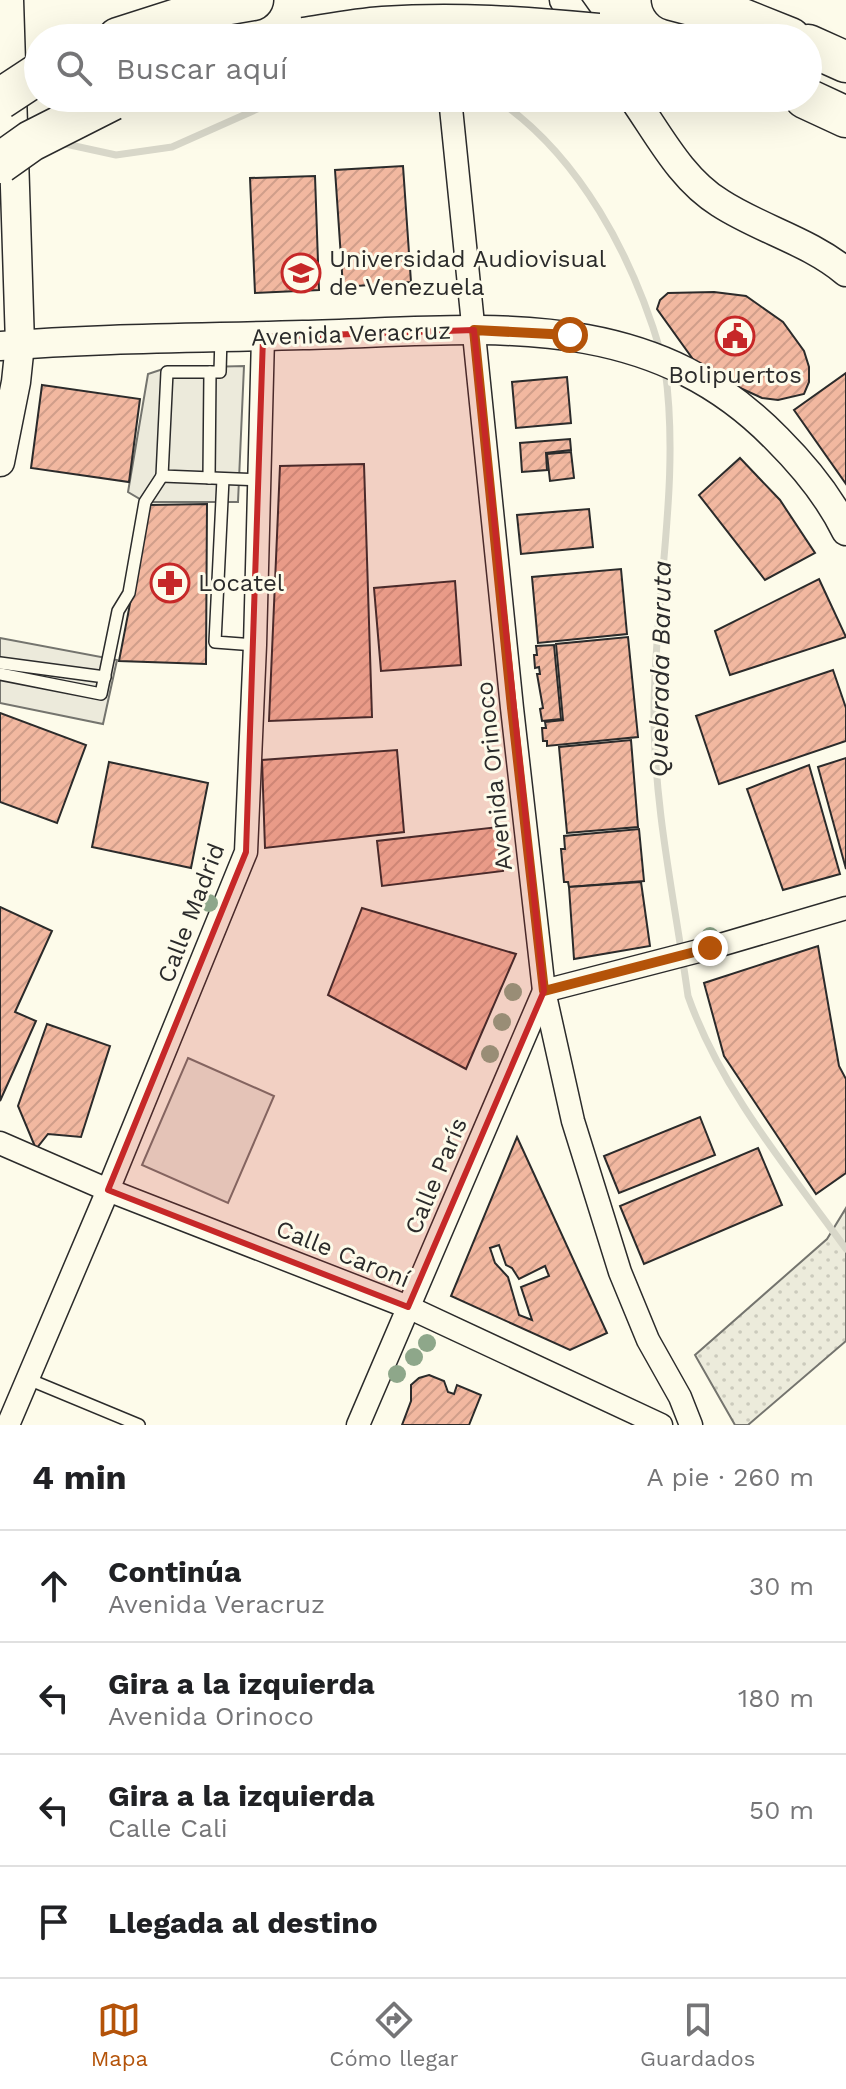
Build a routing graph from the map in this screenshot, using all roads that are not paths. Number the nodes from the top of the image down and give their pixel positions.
1 (9, 0) edge
2 (253, 0) edge
3 (441, 0) edge
4 (564, 0) edge
5 (672, 0) edge
6 (162, 24) edge
7 (443, 24) edge
8 (581, 24) edge
9 (755, 24) edge
10 (822, 51) edge
11 (846, 62) edge
12 (24, 83) edge
13 (0, 99) edge
14 (822, 106) edge
15 (89, 112) edge
16 (452, 112) edge
17 (643, 112) edge
18 (845, 117) edge
19 (0, 163) edge
20 (846, 272) edge
21 (474, 330) junction
22 (221, 337) junction
23 (263, 337) junction
24 (7, 344) edge
25 (210, 372) junction
26 (0, 462) edge
27 (162, 476) junction
28 (209, 478) junction
29 (223, 479) junction
30 (260, 480) junction
31 (846, 531) edge
32 (255, 645) junction
33 (0, 663) edge
34 (0, 674) edge
35 (105, 677) junction
36 (846, 908) edge
37 (544, 991) junction
38 (0, 1143) edge
39 (108, 1190) junction
40 (408, 1307) junction
41 (28, 1379) junction
42 (8, 1425) edge
43 (139, 1425) edge
44 (358, 1425) edge
45 (661, 1425) edge
46 (691, 1425) edge

1 - 24 street
2 - 6 highway
3 - 7 street
4 - 8 street
5 - 9 highway
10 - 11 highway
12 - 13 highway, bridge
14 - 18 highway
15 - 19 highway, bridge
16 - 21 street, Avenida Orinoco
17 - 20 street
21 - 23 street, Avenida Veracruz
21 - 31 street, Avenida Veracruz
21 - 37 street, Avenida Orinoco
22 - 23 street, Avenida Veracruz
22 - 24 street, Avenida Veracruz
22 - 25 lane
23 - 30 street, Calle Madrid
24 - 26 street
25 - 27 lane
25 - 28 lane
27 - 28 lane
27 - 35 lane
28 - 29 lane
29 - 30 lane
29 - 32 lane
30 - 32 street, Calle Madrid
32 - 39 street, Calle Madrid
33 - 35 lane
34 - 35 lane
36 - 37 street
37 - 40 street, Calle París
37 - 46 street, Avenida Orinoco
38 - 39 street, Calle Caroní
39 - 40 street, Calle Caroní
39 - 41 street, Calle Madrid
40 - 44 street, Calle París
40 - 45 street, Calle Caroní
41 - 42 street, Calle Madrid
41 - 43 lane

